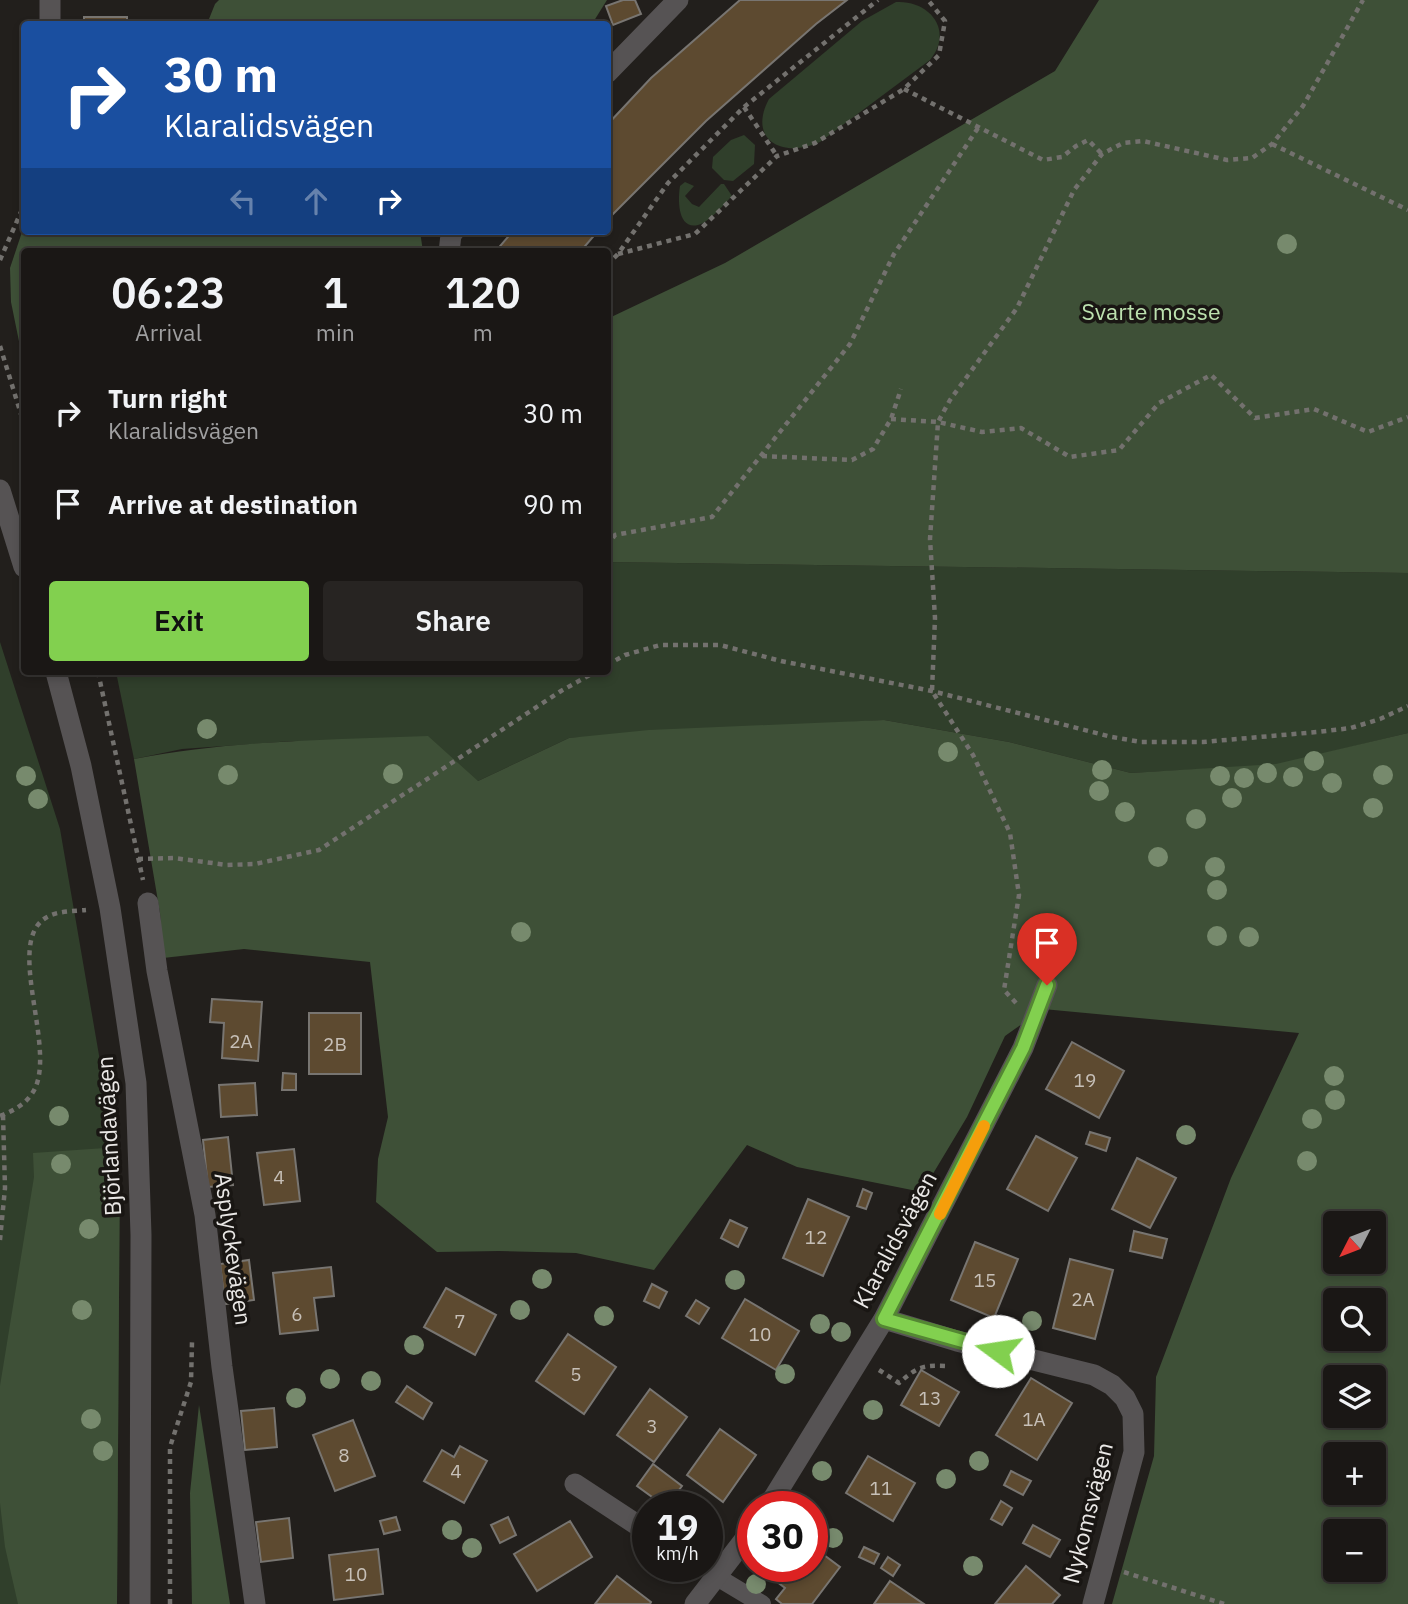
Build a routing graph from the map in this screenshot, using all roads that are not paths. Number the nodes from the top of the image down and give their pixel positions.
1 (50, 0) edge
2 (678, 0) edge
3 (50, 21) edge
4 (611, 69) edge
5 (0, 489) edge
6 (21, 557) edge
7 (57, 675) edge
8 (148, 903) dead end
9 (1047, 985) dead end
10 (884, 1319) junction
11 (575, 1484) dead end
12 (778, 1491) edge
13 (632, 1521) edge
14 (737, 1545) edge
15 (723, 1558) edge
16 (723, 1580) edge
17 (705, 1582) edge
18 (140, 1604) edge
19 (255, 1604) edge
20 (695, 1604) edge
21 (762, 1604) edge
22 (1093, 1604) edge

1 - 3 street
2 - 4 street
5 - 6 street
7 - 18 street, Björlandavägen
8 - 19 street, Asplyckevägen
9 - 10 street, Klaralidsvägen
10 - 12 street, Klaralidsvägen
10 - 22 street, Nykomsvägen
11 - 13 street
14 - 15 street
16 - 21 lane
17 - 20 street

